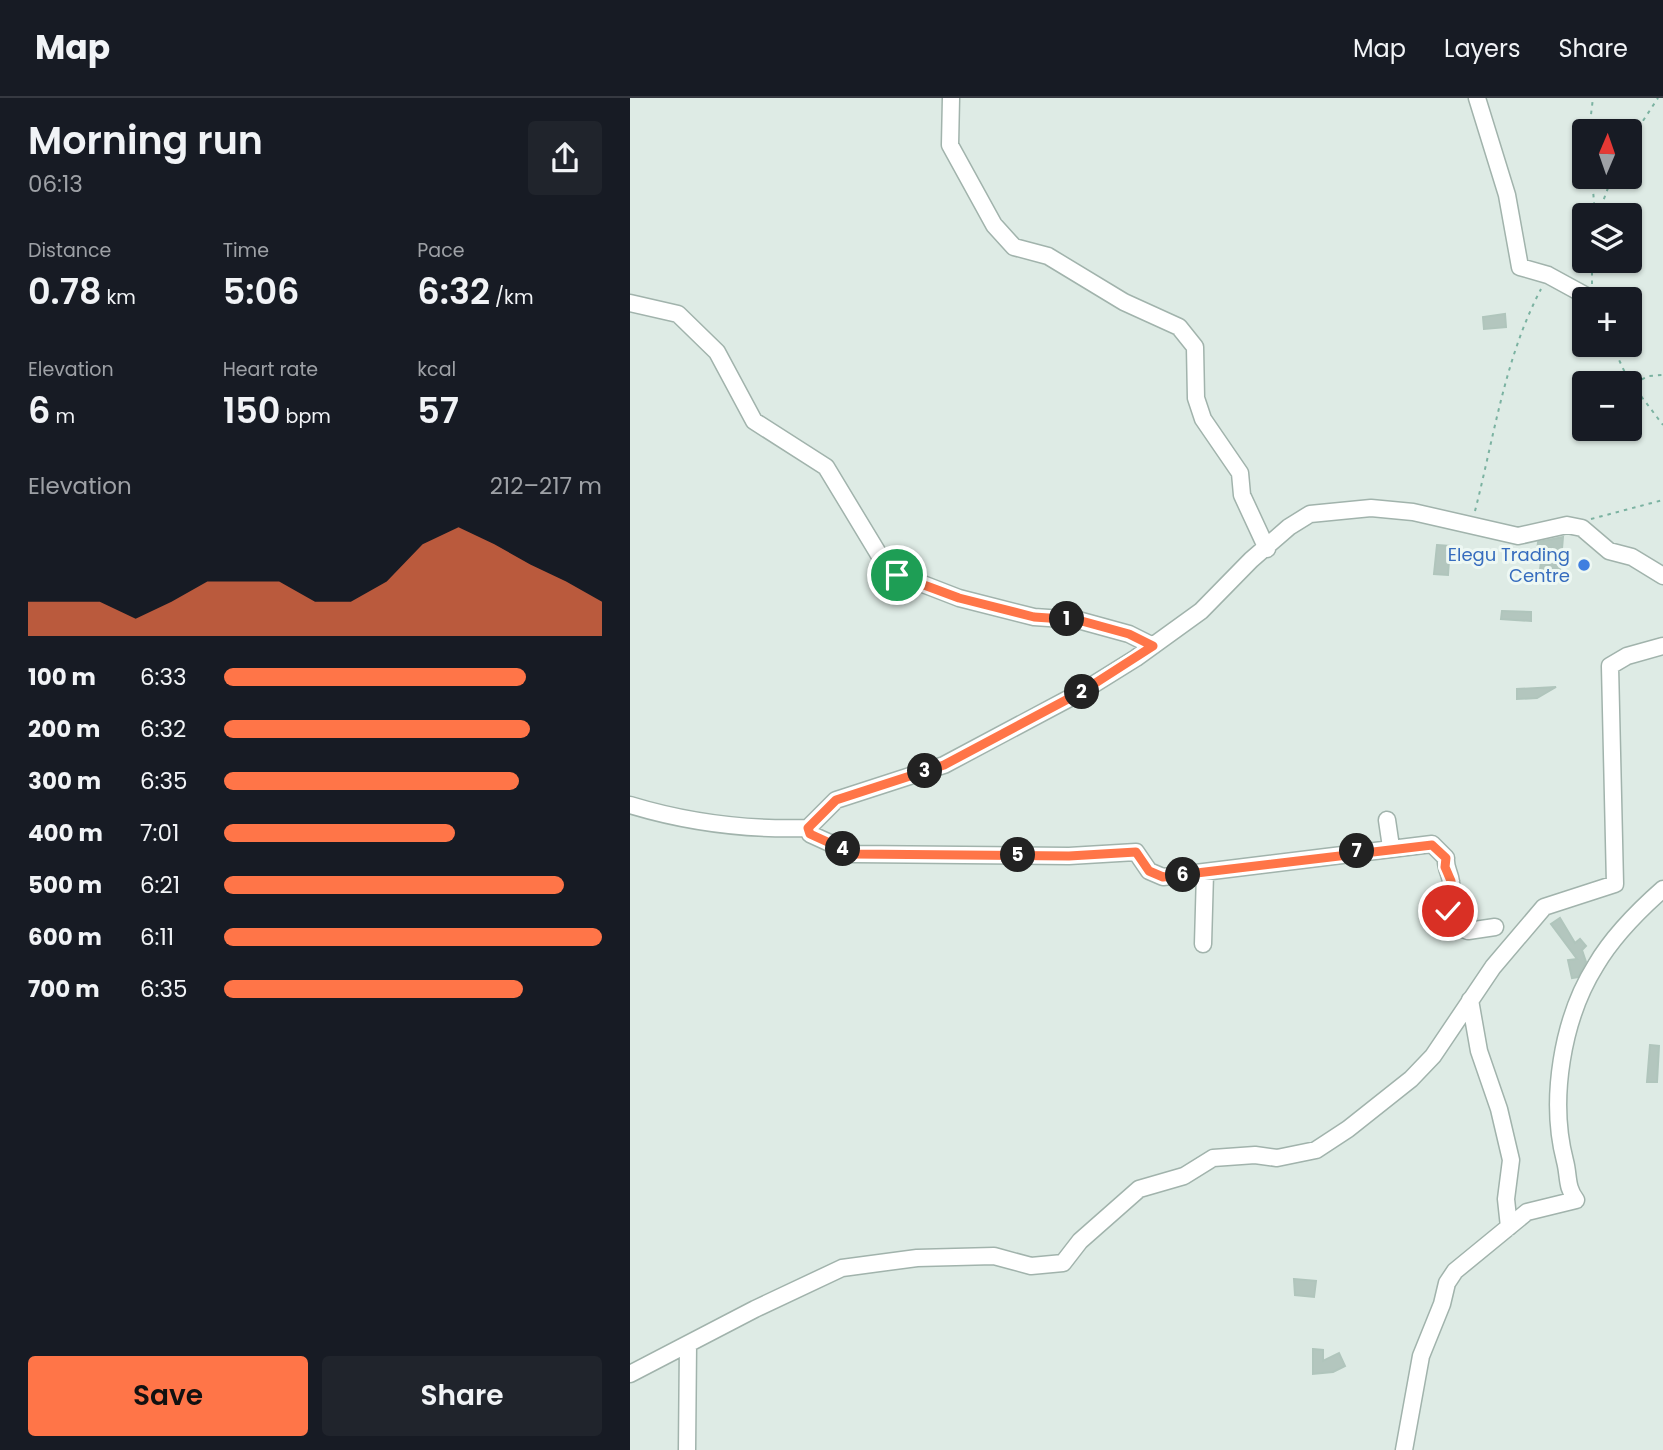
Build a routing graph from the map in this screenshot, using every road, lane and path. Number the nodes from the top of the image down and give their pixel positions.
1 (951, 98) edge
2 (1477, 98) edge
3 (1593, 98) edge
4 (1658, 98) edge
5 (1590, 119) edge
6 (1642, 122) edge
7 (1548, 275) junction
8 (1572, 288) edge
9 (630, 303) edge
10 (1663, 375) edge
11 (1642, 379) edge
12 (1642, 396) edge
13 (1663, 425) edge
14 (1663, 500) edge
15 (1472, 523) junction
16 (1567, 525) junction
17 (1267, 549) junction
18 (1663, 576) edge
19 (1153, 646) junction
20 (1663, 646) edge
21 (630, 805) edge
22 (1387, 820) dead end
23 (808, 828) junction
24 (1391, 847) junction
25 (1205, 873) junction
26 (1663, 889) edge
27 (1495, 927) dead end
28 (1203, 944) dead end
29 (1470, 1000) junction
30 (1507, 1192) junction
31 (1532, 1210) junction
32 (1509, 1227) junction
33 (688, 1343) junction
34 (630, 1374) edge
35 (687, 1450) edge
36 (1404, 1450) edge

1 - 17 street
2 - 7 street
3 - 5 path
4 - 6 path
7 - 8 street
7 - 15 path
9 - 19 street
10 - 11 path
12 - 13 path
14 - 16 path
15 - 16 street
15 - 17 street
16 - 18 street
17 - 19 street
19 - 23 street
20 - 29 street
21 - 23 street
22 - 24 street
23 - 25 street
24 - 25 street
24 - 27 street
25 - 28 street
26 - 31 street
29 - 30 street
29 - 33 street
30 - 31 street
30 - 32 street
31 - 32 street
32 - 36 street
33 - 34 street
33 - 35 street

